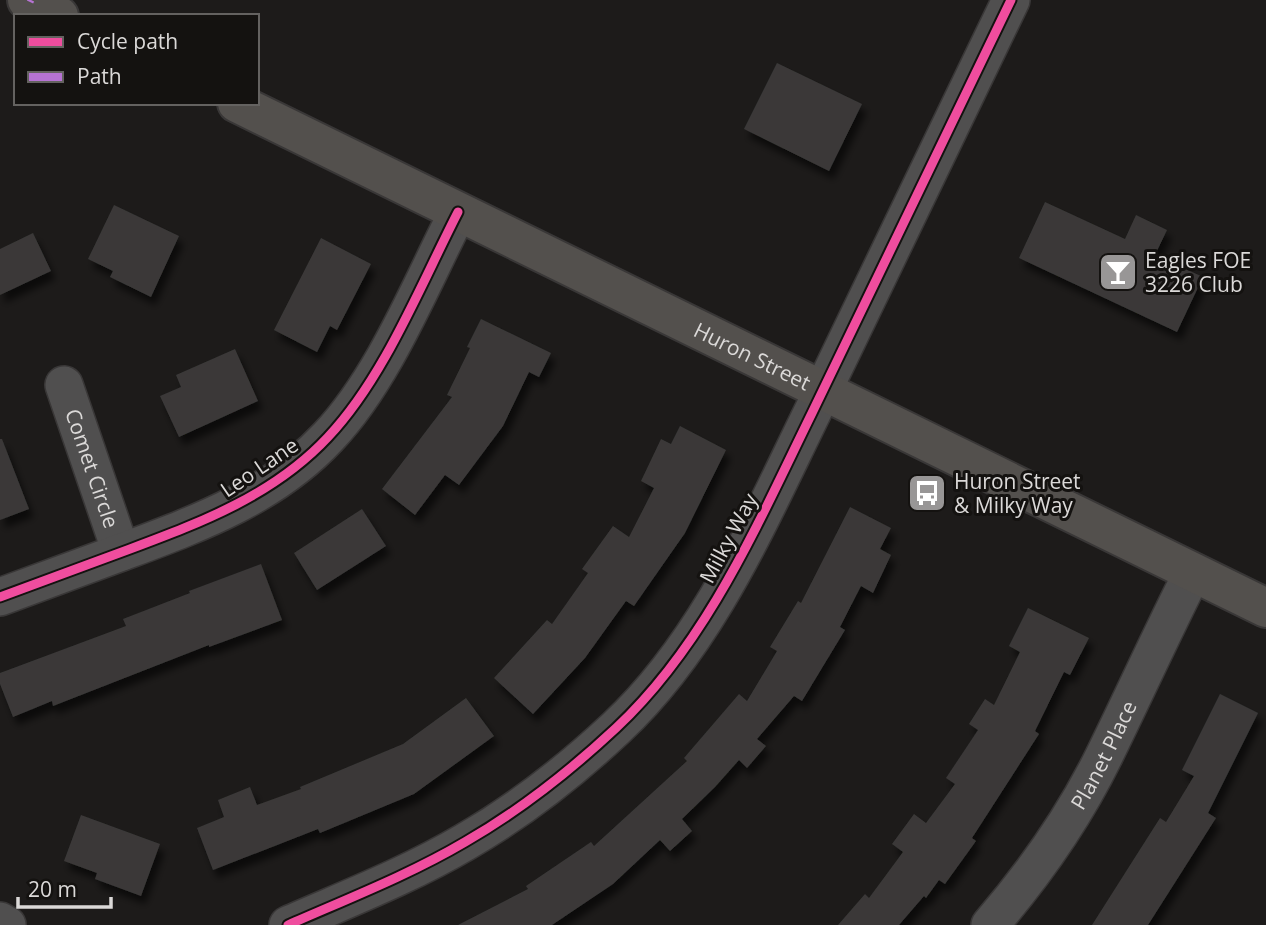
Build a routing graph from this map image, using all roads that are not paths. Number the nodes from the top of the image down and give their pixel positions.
1 (27, 0) edge
2 (1011, 0) edge
3 (55, 14) edge
4 (241, 105) edge
5 (458, 212) junction
6 (64, 384) dead end
7 (823, 390) junction
8 (121, 552) junction
9 (1193, 572) junction
10 (0, 597) edge
11 (1266, 608) edge
12 (0, 921) edge
13 (7, 925) edge
14 (288, 925) edge
15 (990, 925) edge

1 - 3 main road
2 - 7 street, Milky Way
4 - 5 main road, Huron Street
5 - 7 main road, Huron Street
5 - 8 street, Leo Lane
6 - 8 street, Comet Circle
7 - 9 main road, Huron Street
7 - 14 street, Milky Way
8 - 10 street, Leo Lane
9 - 11 main road, Huron Street
9 - 15 street, Planet Place
12 - 13 street

